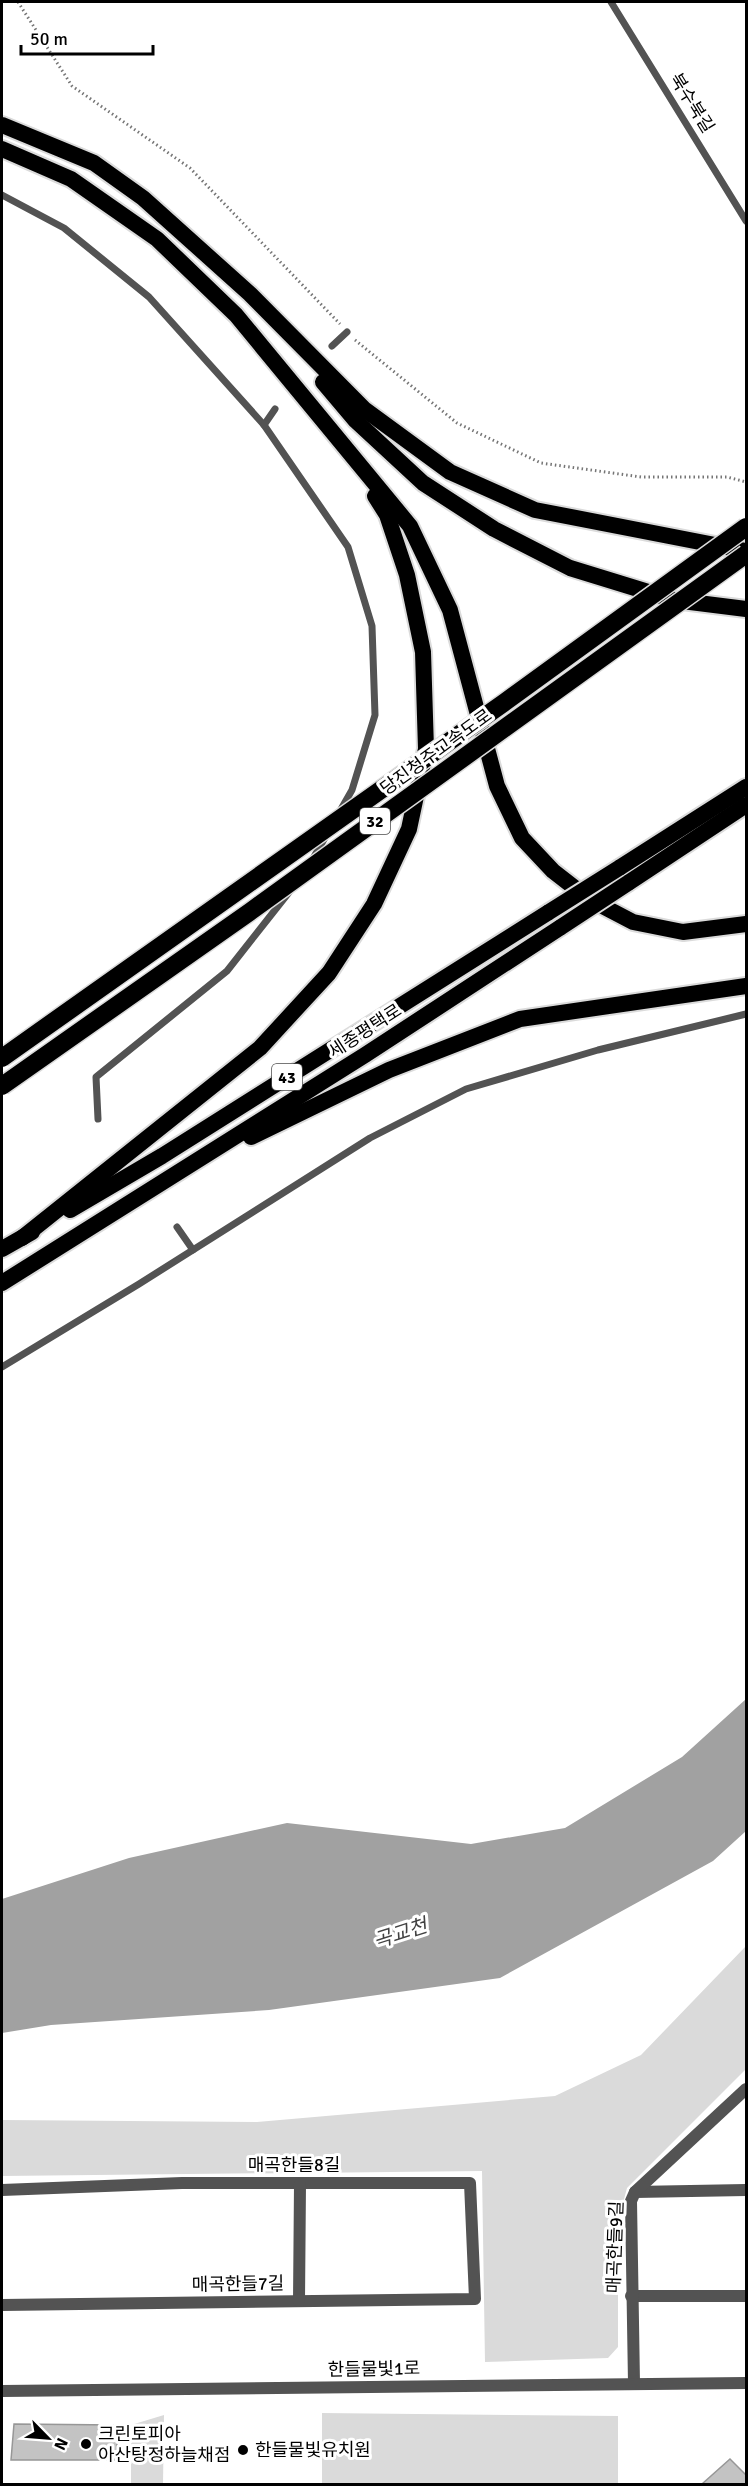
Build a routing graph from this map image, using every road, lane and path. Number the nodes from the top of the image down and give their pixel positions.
1 (18, 2) edge
2 (611, 2) edge
3 (2, 125) edge
4 (2, 149) edge
5 (2, 195) edge
6 (747, 221) edge
7 (250, 294) junction
8 (347, 332) junction
9 (332, 346) dead end
10 (275, 409) dead end
11 (327, 423) junction
12 (264, 424) junction
13 (747, 482) edge
14 (747, 527) edge
15 (747, 553) edge
16 (747, 609) edge
17 (747, 787) edge
18 (747, 805) edge
19 (747, 924) edge
20 (747, 986) edge
21 (747, 1014) edge
22 (2, 1058) edge
23 (2, 1086) edge
24 (98, 1119) dead end
25 (175, 1174) junction
26 (177, 1227) dead end
27 (22, 1238) junction
28 (2, 1249) edge
29 (193, 1250) junction
30 (2, 1283) edge
31 (2, 1367) edge
32 (747, 2089) edge
33 (300, 2184) junction
34 (2, 2190) edge
35 (747, 2190) edge
36 (635, 2192) junction
37 (631, 2296) junction
38 (747, 2296) edge
39 (475, 2299) joint
40 (299, 2301) junction
41 (2, 2305) edge
42 (634, 2383) junction
43 (747, 2383) edge
44 (2, 2391) edge

1 - 8 path
2 - 6 lane, 북수북길
3 - 7 highway
4 - 11 highway
5 - 12 lane
7 - 15 highway
7 - 16 highway
8 - 9 lane
8 - 13 path
10 - 12 lane
11 - 19 highway
11 - 27 highway
12 - 24 lane
14 - 22 highway, 당진청주고속도로 / 32, bridge
15 - 23 highway, 당진청주고속도로 / 32, bridge
17 - 27 highway, 세종평택로 / 43, bridge
18 - 25 highway, 세종평택로 / 43, bridge
20 - 25 highway
21 - 29 lane
25 - 30 highway, 세종평택로 / 43
26 - 29 lane
27 - 28 highway, 세종평택로 / 43
29 - 31 lane
32 - 36 street, 매곡한들9길
33 - 34 street, 매곡한들8길
33 - 39 street, 매곡한들8길
33 - 40 street
35 - 36 street
36 - 37 street, 매곡한들9길
37 - 38 street
37 - 42 street, 매곡한들9길
39 - 40 street, 매곡한들7길
40 - 41 street, 매곡한들7길
42 - 43 street, 한들물빛1로
42 - 44 street, 한들물빛1로

